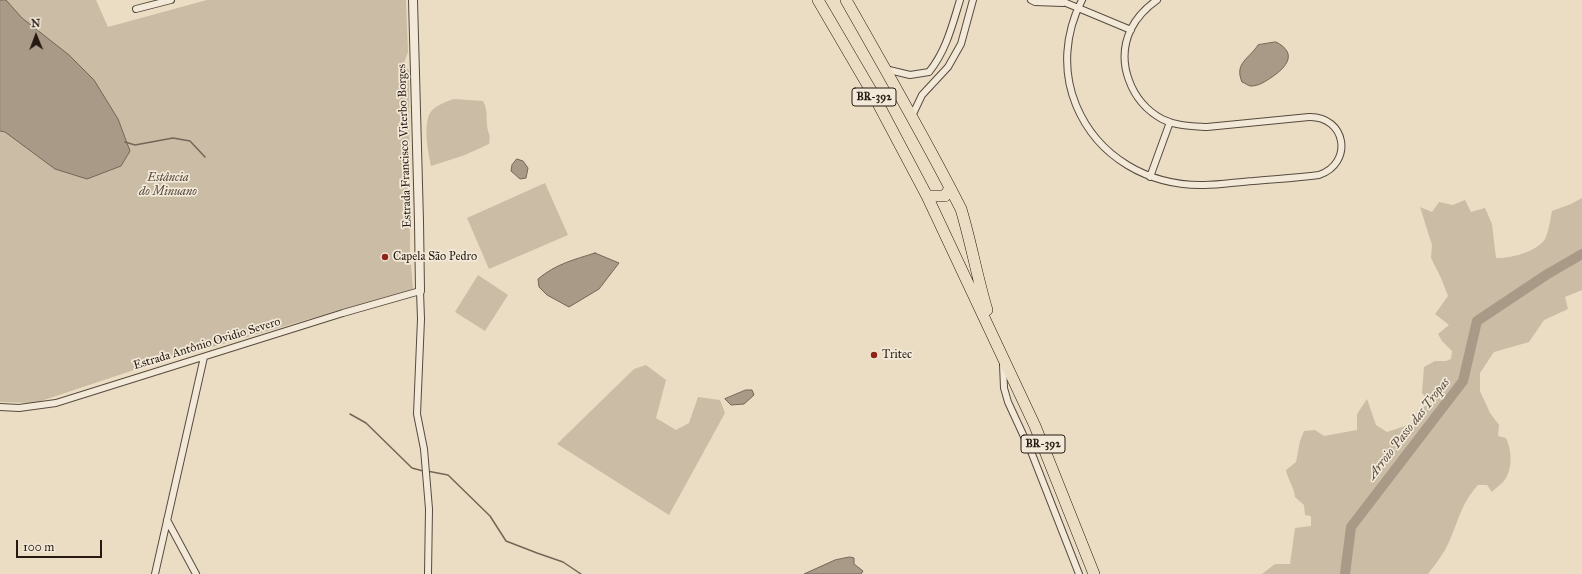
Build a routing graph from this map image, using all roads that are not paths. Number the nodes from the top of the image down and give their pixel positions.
1 (172, 0) edge
2 (413, 0) edge
3 (818, 0) edge
4 (846, 0) edge
5 (960, 0) edge
6 (973, 0) edge
7 (1031, 0) edge
8 (1082, 0) edge
9 (1157, 0) edge
10 (1061, 1) edge
11 (136, 9) dead end
12 (1077, 9) junction
13 (1131, 30) junction
14 (884, 69) junction
15 (912, 116) junction
16 (1170, 122) junction
17 (1150, 177) junction
18 (950, 188) junction
19 (927, 196) junction
20 (420, 291) junction
21 (1002, 356) junction
22 (204, 357) junction
23 (0, 407) edge
24 (167, 520) junction
25 (155, 574) edge
26 (196, 574) edge
27 (428, 574) edge
28 (1079, 574) edge
29 (1094, 574) edge
30 (1097, 574) edge

1 - 11 street
2 - 20 street, Estrada Francisco Viterbo Borges
3 - 19 highway, BR-392
4 - 14 highway, BR-392
5 - 14 street
6 - 15 street
7 - 10 street
8 - 12 street
9 - 13 street
10 - 12 street
12 - 13 street
12 - 17 street
13 - 16 street
14 - 15 highway, BR-392
15 - 18 highway, BR-392
16 - 17 street
16 - 17 street
18 - 19 highway
18 - 30 highway, BR-392
19 - 21 highway, BR-392
20 - 22 street, Estrada Antônio Ovidio Severo
20 - 27 street
21 - 28 street
21 - 29 highway, BR-392
22 - 23 street, Estrada Antônio Ovidio Severo
22 - 24 street
24 - 25 street
24 - 26 street

